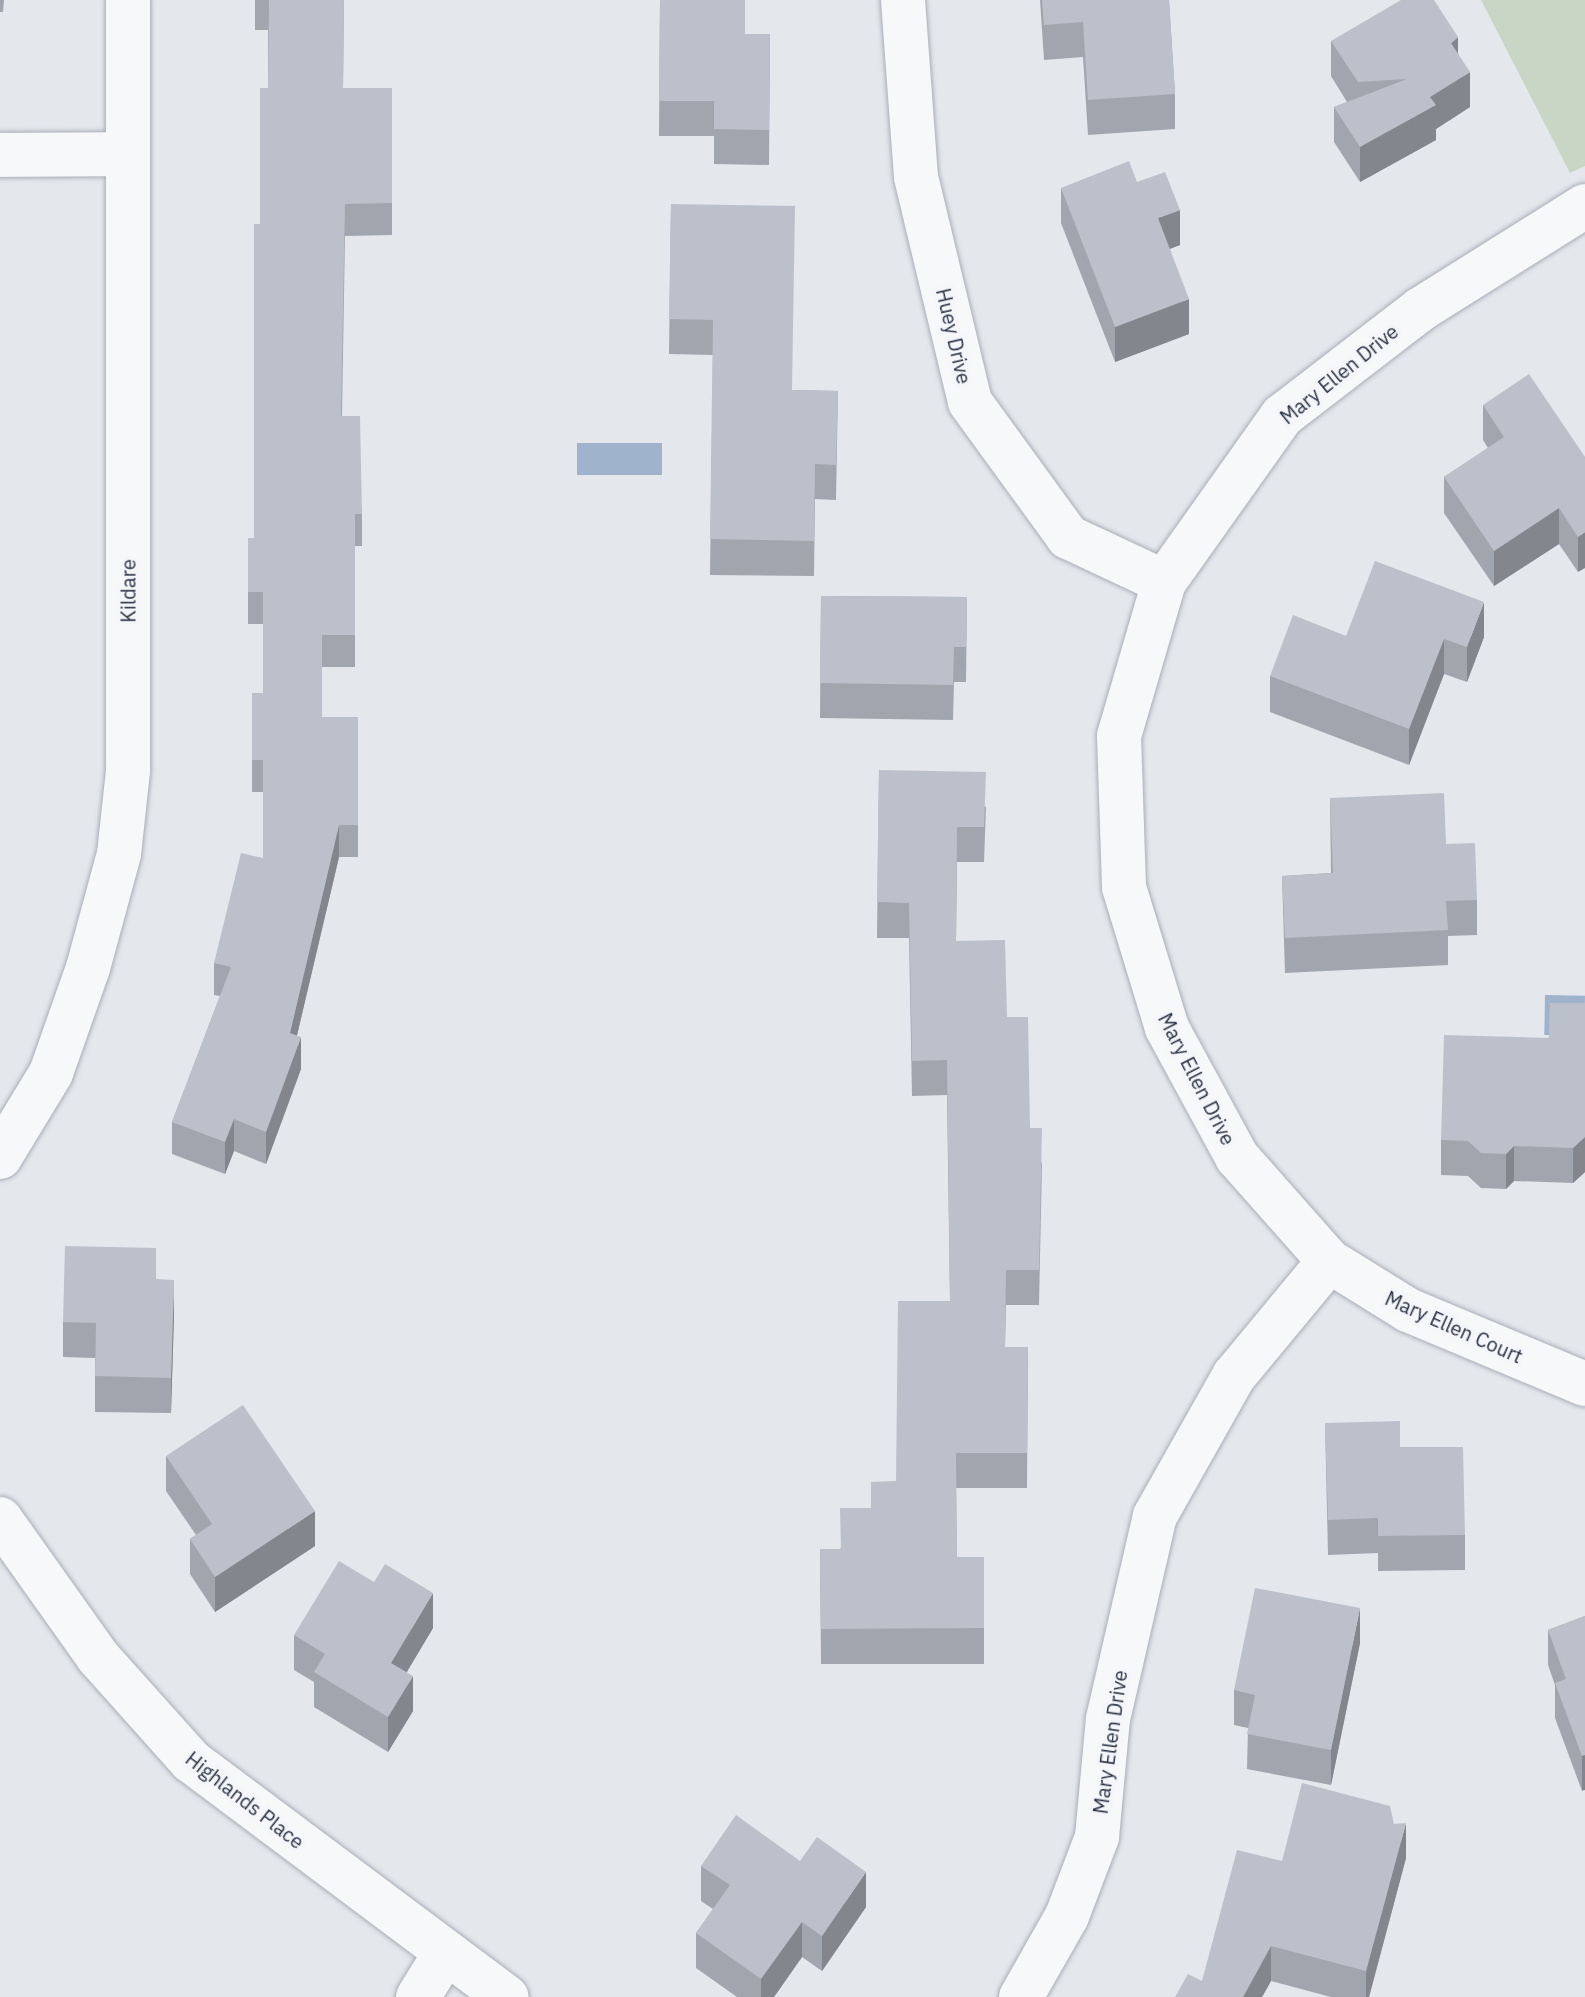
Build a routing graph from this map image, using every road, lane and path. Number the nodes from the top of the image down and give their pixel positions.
1 (128, 0) edge
2 (903, 0) edge
3 (128, 154) junction
4 (0, 155) edge
5 (1585, 206) edge
6 (1164, 582) junction
7 (0, 1157) edge
8 (1329, 1261) junction
9 (1585, 1384) edge
10 (0, 1519) edge
11 (444, 1955) junction
12 (418, 1997) edge
13 (507, 1997) edge
14 (1021, 1997) edge

1 - 3 street, Kildare
2 - 6 street, Huey Drive
3 - 4 street
3 - 7 street, Kildare
5 - 6 street, Mary Ellen Drive
6 - 8 street, Mary Ellen Drive
8 - 9 street, Mary Ellen Court
8 - 14 street, Mary Ellen Drive
10 - 11 street, Highlands Place
11 - 12 street
11 - 13 street, Highlands Place

